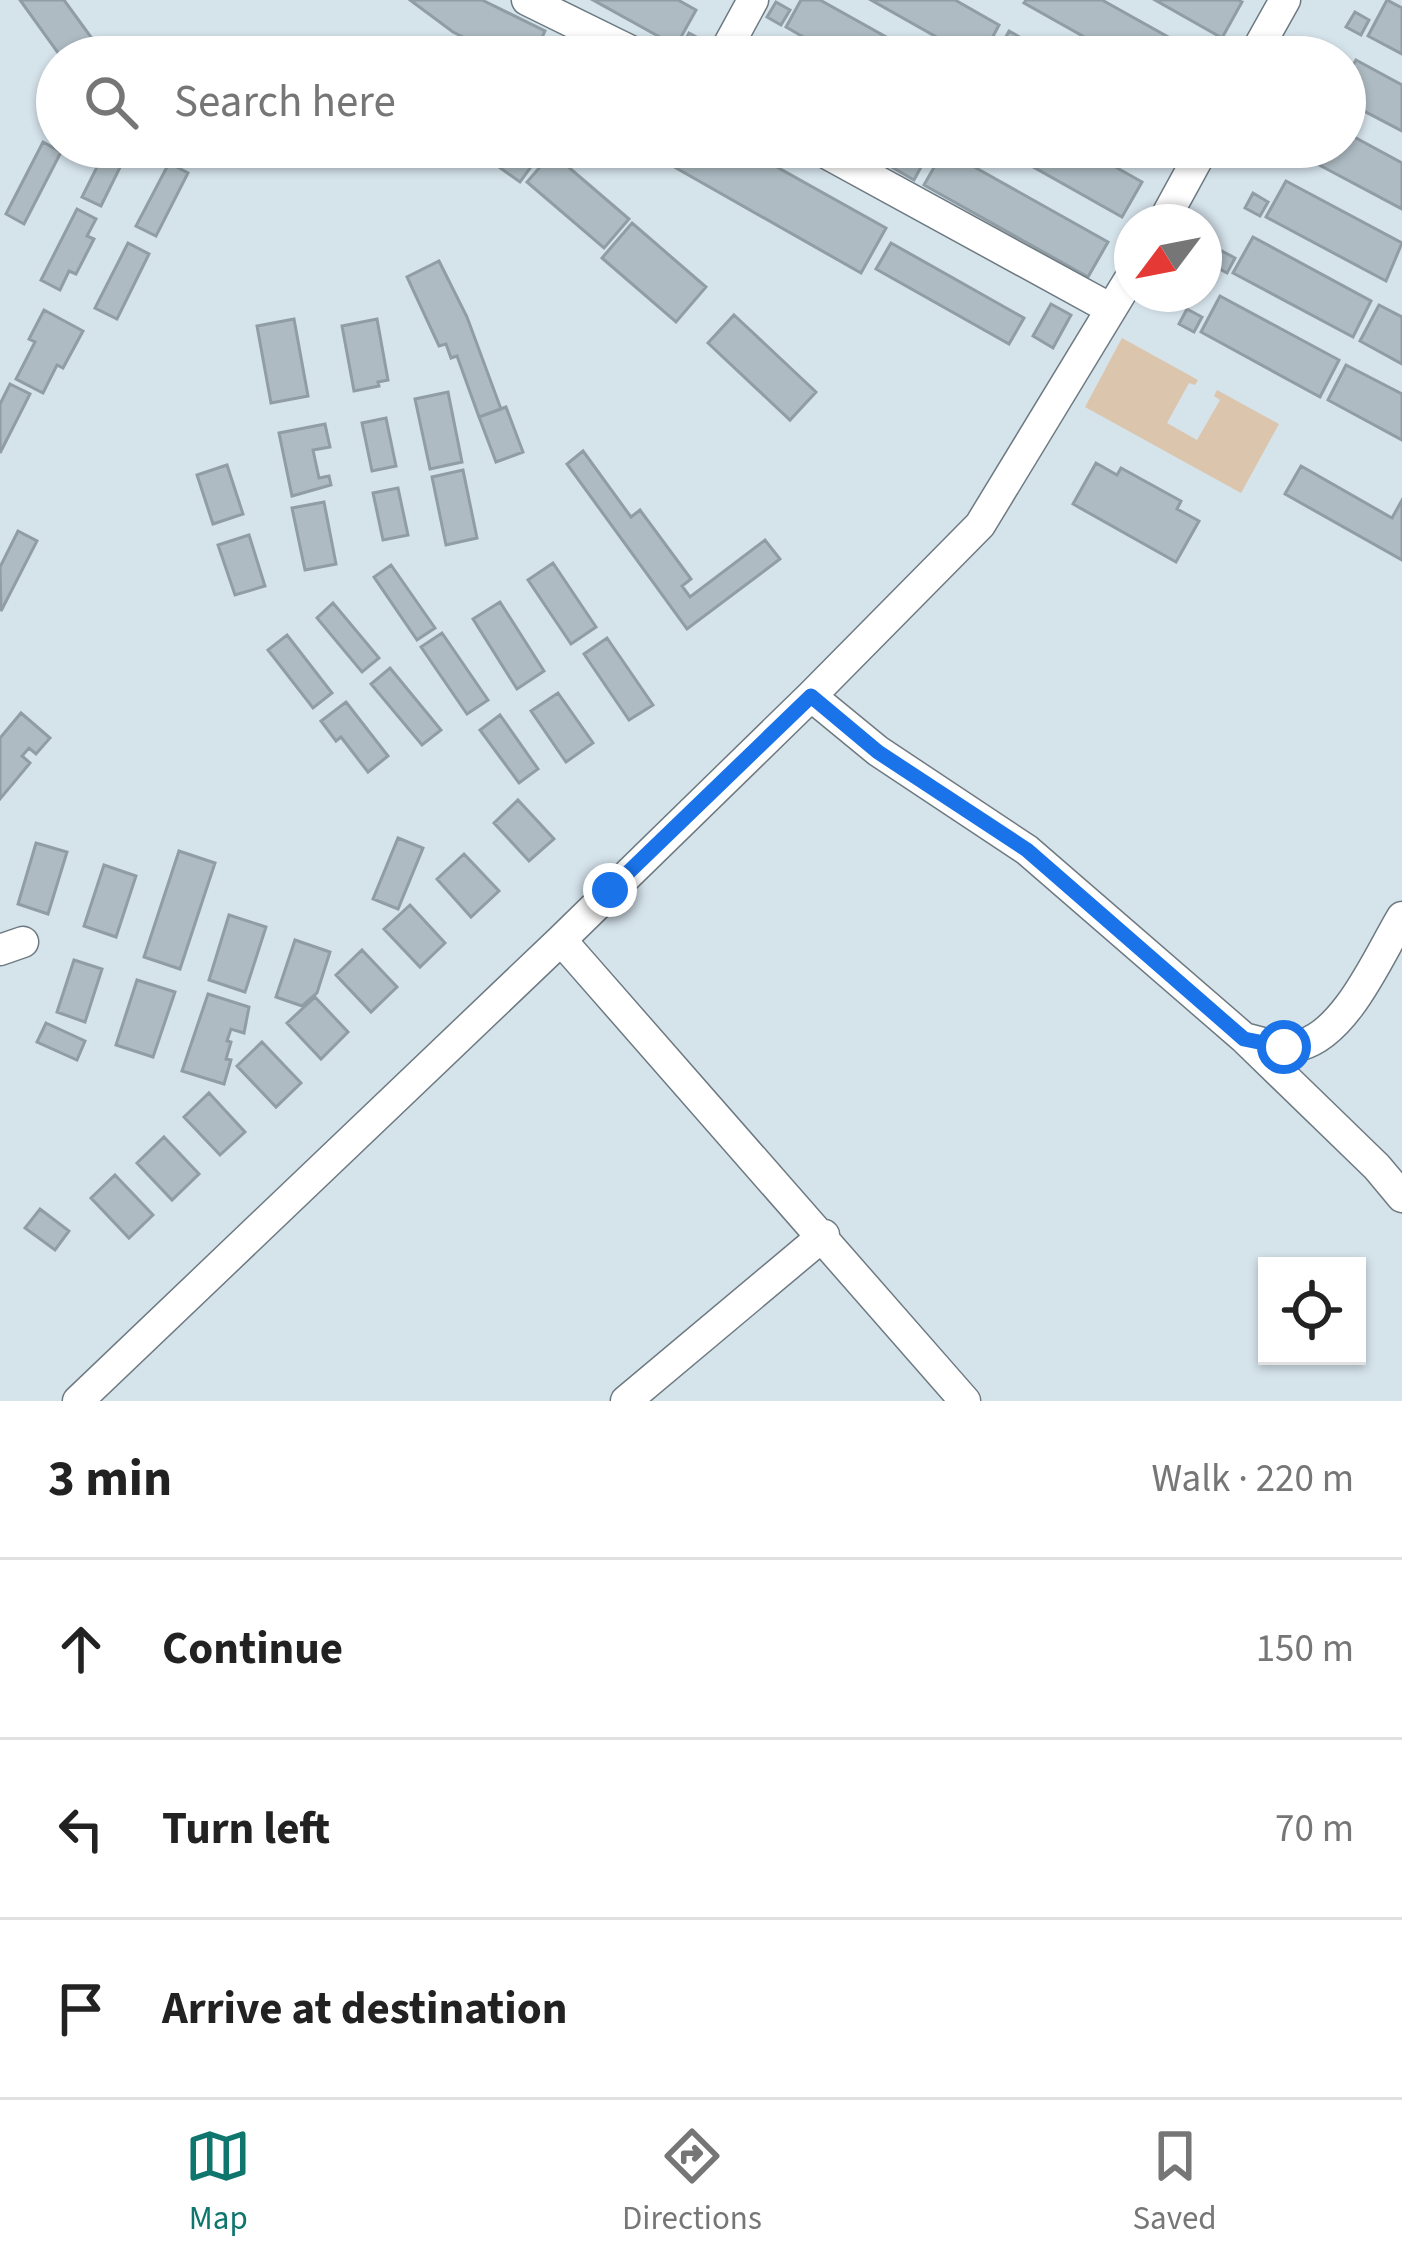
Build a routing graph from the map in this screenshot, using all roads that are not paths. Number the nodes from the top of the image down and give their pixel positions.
1 (526, 0) edge
2 (753, 0) edge
3 (1285, 0) edge
4 (600, 36) edge
5 (733, 36) edge
6 (1265, 36) edge
7 (854, 168) edge
8 (1192, 168) edge
9 (1172, 204) edge
10 (1114, 303) edge
11 (1111, 308) junction
12 (811, 696) junction
13 (1402, 917) edge
14 (561, 940) junction
15 (1244, 1039) junction
16 (1402, 1197) edge
17 (824, 1235) junction
18 (79, 1401) edge
19 (626, 1401) edge
20 (965, 1401) edge

1 - 4 street
2 - 5 street
3 - 6 street
7 - 11 street
8 - 9 street
10 - 11 street
11 - 12 street
12 - 14 street
12 - 15 street
13 - 15 street
14 - 17 street
14 - 18 street
15 - 16 street
17 - 19 street
17 - 20 street

